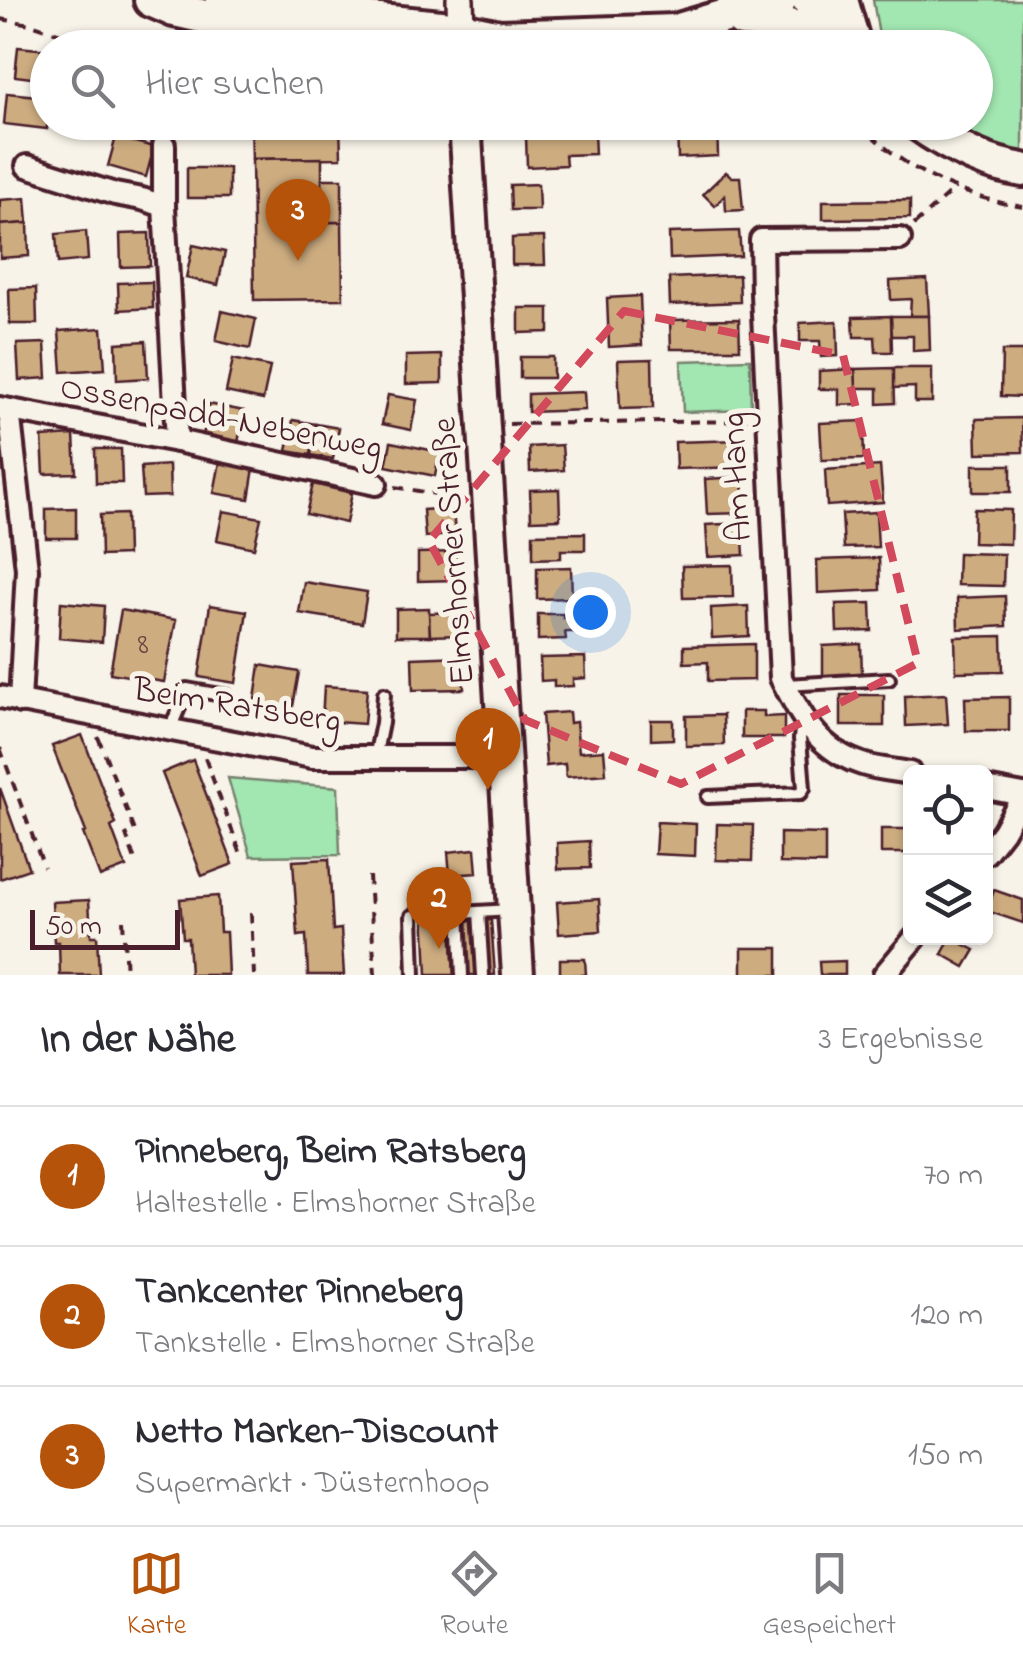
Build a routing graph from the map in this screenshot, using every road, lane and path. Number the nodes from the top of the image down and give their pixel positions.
1 (151, 0) edge
2 (222, 0) edge
3 (780, 0) edge
4 (809, 0) edge
5 (841, 0) edge
6 (0, 18) edge
7 (722, 19) junction
8 (461, 25) edge
9 (49, 30) edge
10 (264, 30) edge
11 (680, 30) edge
12 (800, 30) edge
13 (830, 30) edge
14 (841, 30) edge
15 (466, 140) edge
16 (876, 140) edge
17 (943, 140) edge
18 (164, 145) dead end
19 (27, 166) dead end
20 (1023, 170) edge
21 (955, 188) junction
22 (164, 206) junction
23 (1023, 207) edge
24 (900, 239) joint
25 (5, 409) edge
26 (767, 421) junction
27 (484, 424) junction
28 (177, 441) junction
29 (376, 484) joint
30 (489, 504) junction
31 (888, 680) dead end
32 (785, 685) junction
33 (384, 694) dead end
34 (227, 696) dead end
35 (10, 699) edge
36 (90, 715) junction
37 (802, 717) junction
38 (170, 730) junction
39 (196, 735) junction
40 (0, 748) edge
41 (505, 757) junction
42 (375, 759) junction
43 (903, 773) edge
44 (993, 789) edge
45 (1023, 795) edge
46 (708, 797) dead end
47 (993, 844) edge
48 (242, 857) dead end
49 (136, 862) dead end
50 (44, 867) dead end
51 (369, 876) dead end
52 (514, 910) junction
53 (479, 912) junction
54 (251, 913) dead end
55 (412, 916) dead end
56 (122, 920) dead end
57 (909, 945) edge
58 (481, 949) junction
59 (460, 950) junction
60 (126, 975) edge
61 (254, 975) edge
62 (375, 975) edge
63 (414, 975) edge
64 (462, 975) edge
65 (483, 975) edge
66 (518, 975) edge
67 (884, 975) edge

1 - 10 main road
2 - 8 main road
3 - 7 main road
4 - 13 main road
5 - 14 main road
6 - 9 path
7 - 11 main road
7 - 12 main road
15 - 27 main road, Elmshorner Straße
16 - 21 path
17 - 20 main road
18 - 22 street
19 - 22 street
21 - 23 path
21 - 24 path
22 - 28 street
24 - 26 street, Am Hang
25 - 28 street, Ossenpadd-Nebenweg
25 - 35 street, Beim Ratsberg
26 - 27 path
26 - 32 street, Am Hang
27 - 30 main road, Elmshorner Straße
28 - 29 street, Ossenpadd-Nebenweg
29 - 30 path, Ossenpadd-Nebenweg
30 - 41 main road, Elmshorner Straße
31 - 32 lane
32 - 37 street, Am Hang
33 - 42 lane
34 - 38 lane
35 - 36 street, Beim Ratsberg
36 - 38 street, Beim Ratsberg
36 - 49 path
37 - 43 street, Am Hang
37 - 46 lane
38 - 39 street, Beim Ratsberg
39 - 42 street, Beim Ratsberg
39 - 48 path
40 - 50 path
41 - 42 street, Beim Ratsberg
41 - 52 main road, Elmshorner Straße
44 - 45 street
45 - 47 street
51 - 62 path
52 - 53 lane
52 - 66 main road, Elmshorner Straße
53 - 58 lane
53 - 59 lane
54 - 61 path
55 - 63 lane
56 - 60 path
57 - 67 street
58 - 59 lane
58 - 65 lane
59 - 64 lane

